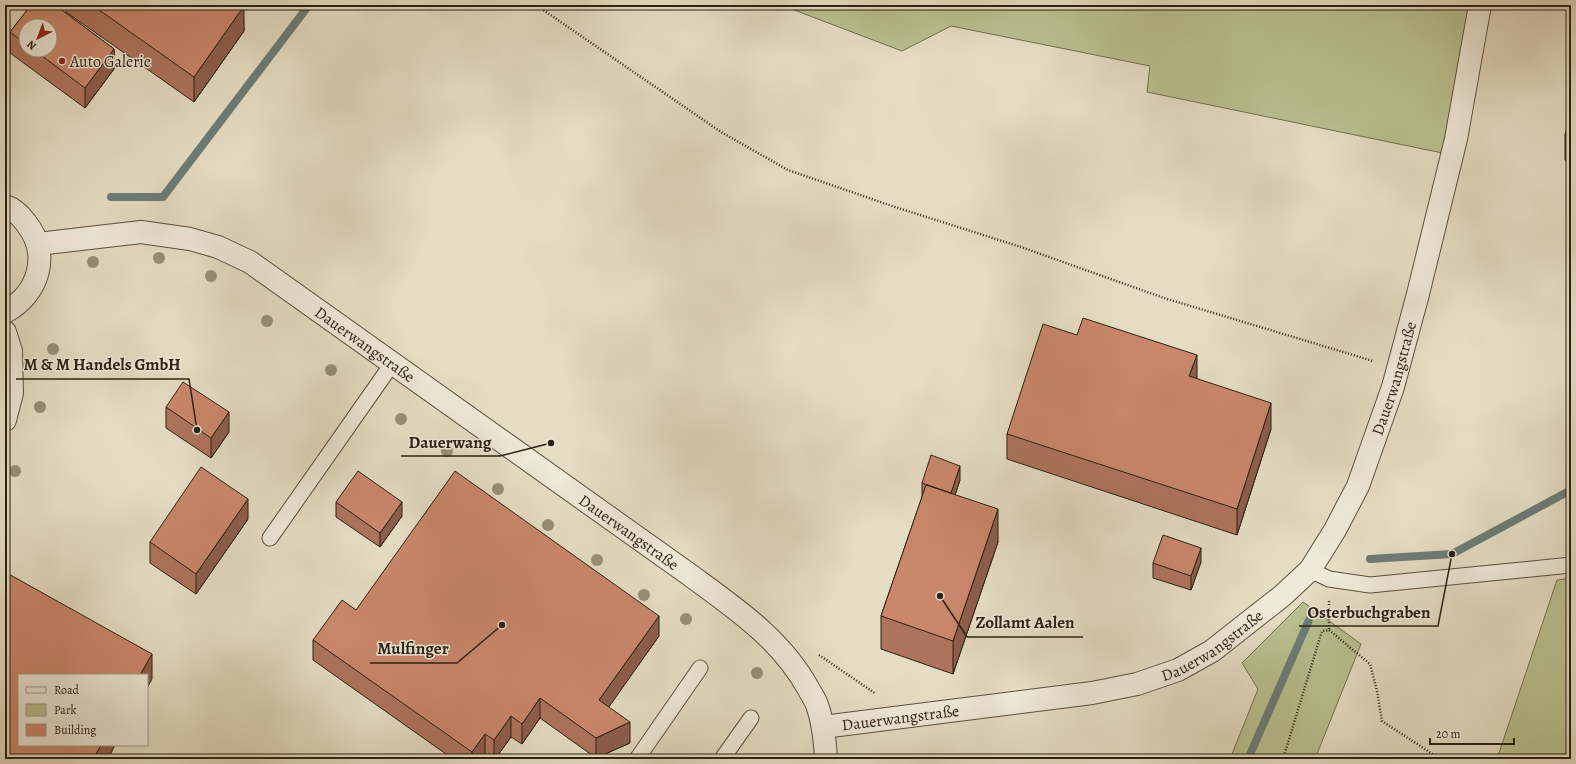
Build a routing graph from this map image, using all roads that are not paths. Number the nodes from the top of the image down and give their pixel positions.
1 (1480, 5) edge
2 (5, 206) edge
3 (38, 244) junction
4 (5, 312) edge
5 (5, 332) edge
6 (392, 364) junction
7 (5, 420) edge
8 (270, 538) dead end
9 (1571, 565) edge
10 (1320, 574) junction
11 (700, 668) dead end
12 (751, 718) dead end
13 (823, 727) junction
14 (637, 759) edge
15 (722, 759) edge
16 (826, 759) edge

1 - 10 street, Dauerwangstraße
2 - 3 street
3 - 4 street
3 - 6 street, Dauerwangstraße
5 - 7 street
6 - 8 lane
6 - 13 street, Dauerwangstraße
9 - 10 lane
10 - 13 street, Dauerwangstraße
11 - 14 lane
12 - 15 lane
13 - 16 street

